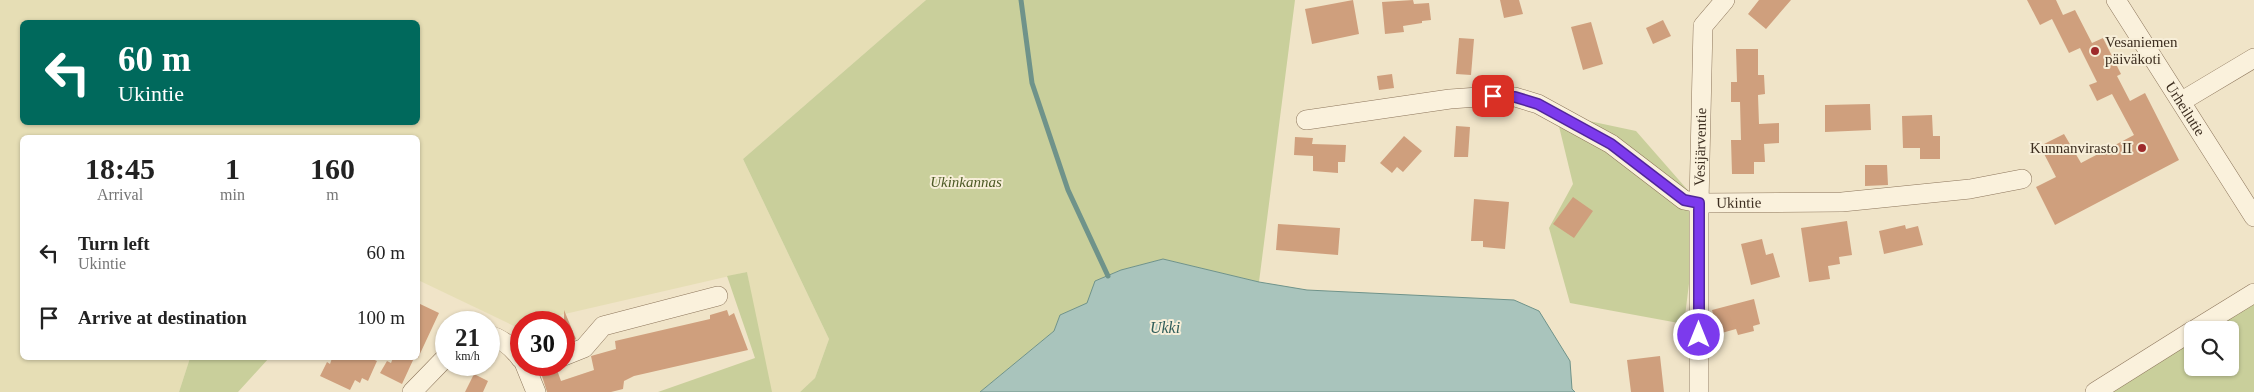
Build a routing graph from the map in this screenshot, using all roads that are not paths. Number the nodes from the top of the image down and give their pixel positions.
1 (1725, 0) edge
2 (2116, 0) edge
3 (2254, 58) edge
4 (2182, 101) junction
5 (1306, 120) dead end
6 (2022, 180) dead end
7 (1699, 203) junction
8 (2253, 213) edge
9 (2254, 293) edge
10 (718, 296) dead end
11 (2208, 321) edge
12 (2184, 336) edge
13 (575, 352) edge
14 (435, 368) edge
15 (531, 376) edge
16 (412, 392) edge
17 (536, 392) edge
18 (1699, 392) edge
19 (2095, 392) edge

1 - 7 street, Vesijärventie
2 - 4 street, Urheilutie
3 - 4 street
4 - 8 street, Urheilutie
5 - 7 street, Ukintie
6 - 7 street, Ukintie
7 - 18 street, Vesijärventie
9 - 11 street
10 - 13 street
12 - 19 street
14 - 16 street
15 - 17 street

